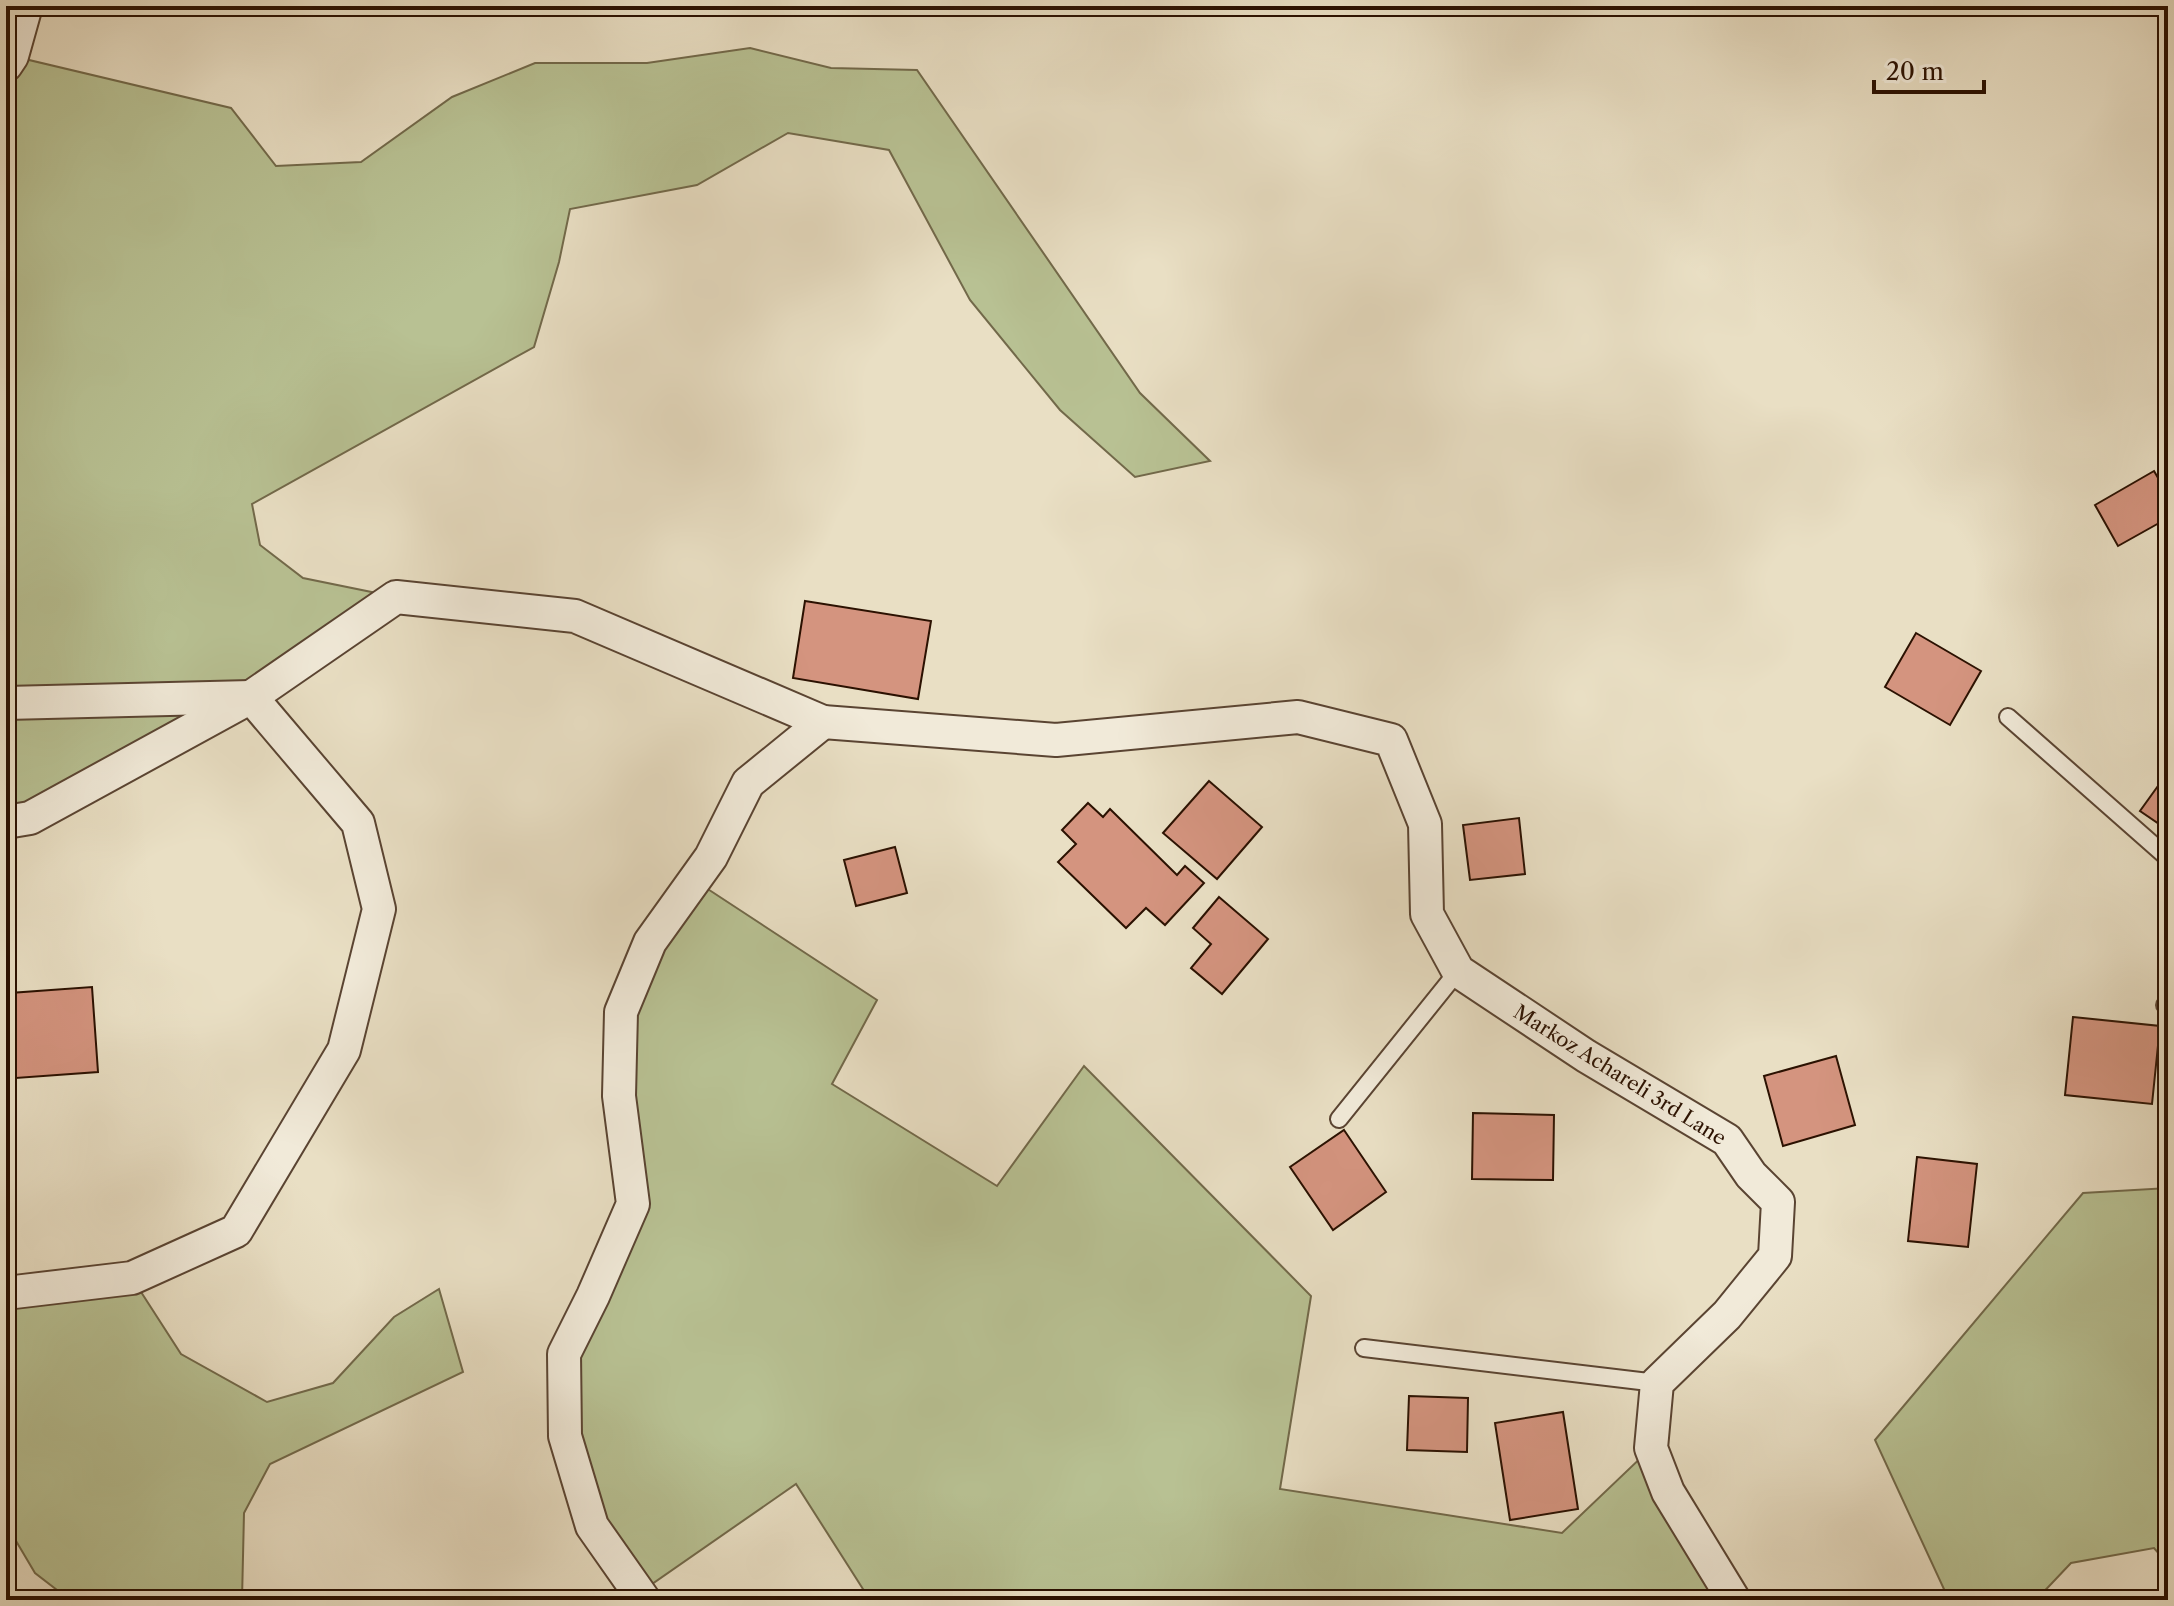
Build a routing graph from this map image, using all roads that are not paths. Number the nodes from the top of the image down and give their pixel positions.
1 (26, 6) edge
2 (6, 65) edge
3 (251, 697) junction
4 (6, 703) edge
5 (2008, 717) dead end
6 (823, 722) junction
7 (6, 822) edge
8 (2168, 858) edge
9 (1458, 971) junction
10 (1339, 1119) dead end
11 (6, 1293) edge
12 (1364, 1348) dead end
13 (1657, 1383) junction
14 (644, 1600) edge
15 (1734, 1600) edge

1 - 2 street
3 - 4 street
3 - 6 street
3 - 7 street
3 - 11 street
5 - 8 lane
6 - 9 street
6 - 14 street
9 - 10 lane
9 - 13 street, Markoz Achareli 3rd Lane
12 - 13 lane
13 - 15 street

